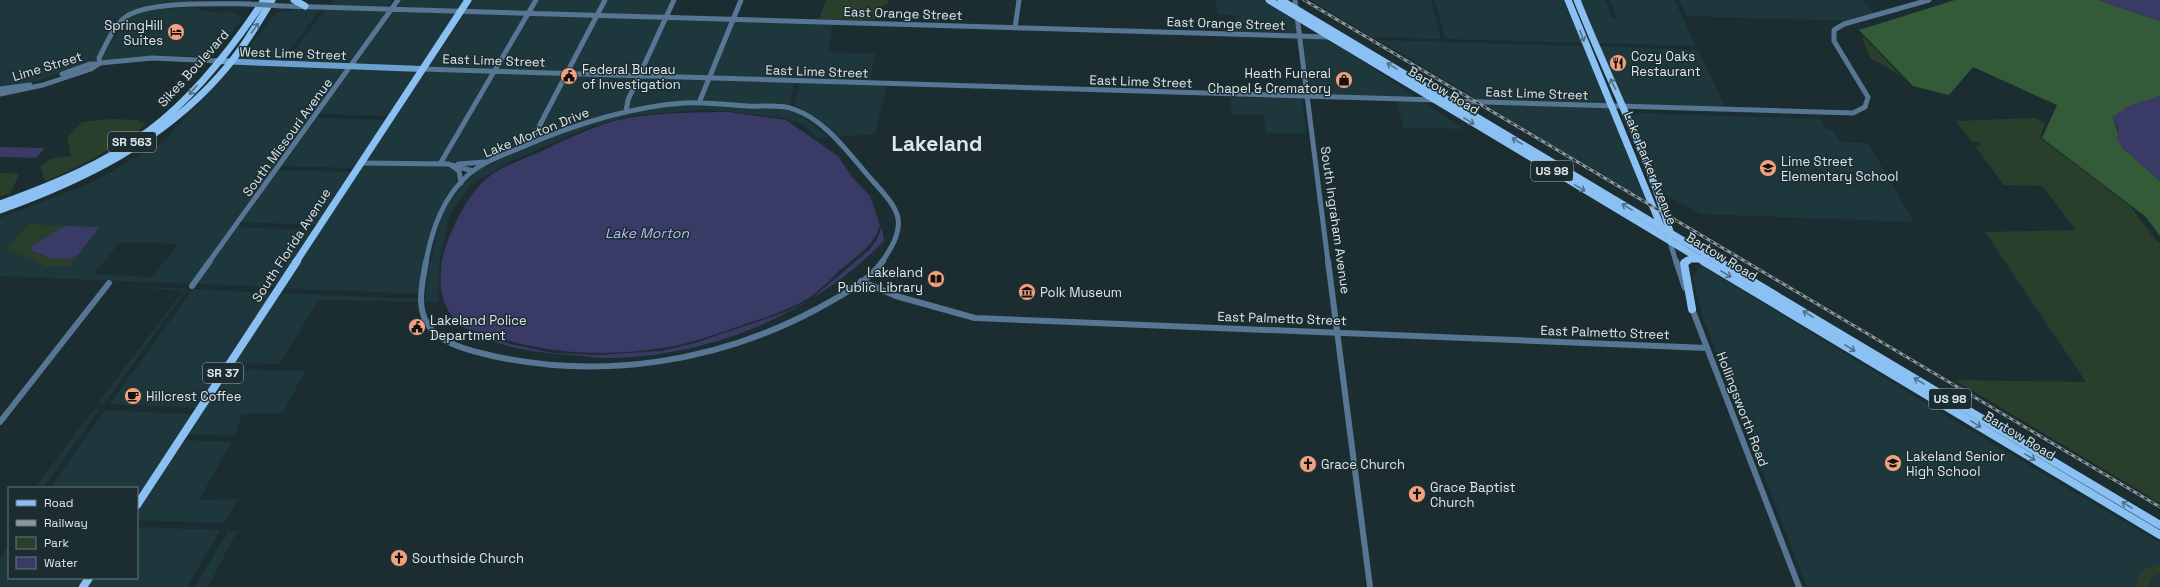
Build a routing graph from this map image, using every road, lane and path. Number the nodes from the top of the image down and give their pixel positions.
1 (264, 0) edge
2 (272, 0) edge
3 (294, 0) edge
4 (398, 0) edge
5 (468, 0) edge
6 (536, 0) edge
7 (605, 0) edge
8 (674, 0) edge
9 (741, 0) edge
10 (1019, 0) edge
11 (1270, 0) edge
12 (1281, 0) edge
13 (1295, 0) edge
14 (1568, 0) edge
15 (1577, 0) edge
16 (1929, 0) edge
17 (305, 6) junction
18 (392, 9) junction
19 (1296, 9) junction
20 (460, 11) junction
21 (529, 13) junction
22 (597, 15) junction
23 (666, 17) junction
24 (1297, 17) junction
25 (733, 19) junction
26 (1015, 28) junction
27 (1300, 36) junction
28 (1331, 37) junction
29 (1344, 37) junction
30 (218, 61) junction
31 (231, 61) junction
32 (100, 63) junction
33 (351, 66) junction
34 (422, 69) junction
35 (494, 72) junction
36 (567, 74) junction
37 (639, 76) junction
38 (709, 78) junction
39 (0, 90) edge
40 (0, 94) edge
41 (1308, 97) junction
42 (1435, 100) junction
43 (1450, 101) junction
44 (699, 103) junction
45 (1613, 106) junction
46 (1623, 106) junction
47 (626, 110) junction
48 (537, 140) junction
49 (489, 162) junction
50 (361, 163) junction
51 (440, 164) junction
52 (449, 164) junction
53 (473, 172) junction
54 (461, 183) junction
55 (39, 193) junction
56 (0, 204) edge
57 (0, 208) edge
58 (1661, 227) junction
59 (1670, 236) junction
60 (1702, 259) junction
61 (861, 281) junction
62 (109, 283) dead end
63 (192, 286) dead end
64 (1692, 309) junction
65 (1339, 333) junction
66 (1707, 348) junction
67 (0, 422) edge
68 (138, 503) edge
69 (2160, 525) edge
70 (2160, 535) edge
71 (1370, 587) edge
72 (1799, 587) edge

1 - 30 main road, Sikes Boulevard / SR 563
31 -> 2 main road, Sikes Boulevard / SR 563
3 - 17 main road
4 - 18 street, South Missouri Avenue
5 - 20 main road, South Florida Avenue / SR 37
6 - 21 street
7 - 22 street
8 - 23 street
9 - 25 street
10 - 26 street
11 - 24 main road, Bartow Road / US 98
12 - 19 main road, Bartow Road / US 98
13 - 19 street, South Ingraham Avenue
14 -> 45 main road, Lake Parker Avenue
46 -> 15 main road, Lake Parker Avenue
16 - 46 street, East Lime Street
17 - 18 street, East Orange Street
17 - 32 street, East Orange Street, bridge
18 - 20 street, East Orange Street
18 - 33 street, South Missouri Avenue
19 - 24 street, South Ingraham Avenue
19 - 29 main road, Bartow Road / US 98
20 - 21 street, East Orange Street
20 - 34 main road, South Florida Avenue / SR 37
21 - 22 street, East Orange Street
21 - 35 street
22 - 23 street, East Orange Street
22 - 36 street
23 - 25 street, East Orange Street
23 - 37 street
24 - 27 street, South Ingraham Avenue
24 - 28 main road, Bartow Road / US 98
25 - 26 street, East Orange Street
25 - 38 street
26 - 27 street, East Orange Street
27 - 28 street, East Orange Street
27 - 41 street, South Ingraham Avenue
28 - 29 street, East Orange Street
28 - 42 main road, Bartow Road / US 98
43 -> 29 main road, Bartow Road / US 98
30 - 31 main road, West Lime Street
30 - 32 street, West Lime Street
30 -> 55 main road, Sikes Boulevard / SR 563
31 - 33 main road, West Lime Street
31 - 55 main road, Sikes Boulevard / SR 563
32 - 39 street, Lime Street
32 - 40 street, West Lime Street
33 - 34 main road, West Lime Street
33 - 63 street, South Missouri Avenue
34 - 35 street, East Lime Street
34 - 50 main road, South Florida Avenue / SR 37
35 - 36 street, East Lime Street
35 - 51 street
36 - 37 street, East Lime Street
36 - 48 street
37 - 38 street, East Lime Street
37 - 47 street
38 - 41 street, East Lime Street
38 - 44 street
41 - 42 street, East Lime Street
41 - 65 street, South Ingraham Avenue
42 - 43 street, East Lime Street
42 -> 59 main road, Bartow Road / US 98
43 - 45 street, East Lime Street
58 -> 43 main road, Bartow Road / US 98
44 - 47 street, Lake Morton Drive
44 - 61 street, Lake Morton Drive
45 - 46 street, East Lime Street
45 - 58 main road, Lake Parker Avenue
46 - 59 main road, Lake Parker Avenue
47 - 48 street, Lake Morton Drive
48 - 49 street, Lake Morton Drive
49 - 52 street
49 - 53 street, Lake Morton Drive
50 - 51 street
50 - 68 main road, South Florida Avenue / SR 37
51 - 52 street
52 - 53 street
52 - 54 street
53 - 54 street, Lake Morton Drive
54 - 61 street, Lake Morton Drive
55 - 56 main road, Sikes Boulevard / SR 563
55 - 57 main road
58 - 59 main road, Lake Parker Avenue
59 - 60 main road, Bartow Road / US 98
59 - 64 street, Hollingsworth Road
69 -> 59 main road, Bartow Road / US 98
60 - 64 main road
60 -> 70 main road, Bartow Road / US 98
61 - 65 street, East Palmetto Street
62 - 67 street
64 - 66 street, Hollingsworth Road
65 - 66 street, East Palmetto Street
65 - 71 street, South Ingraham Avenue
66 - 72 street, Hollingsworth Road

